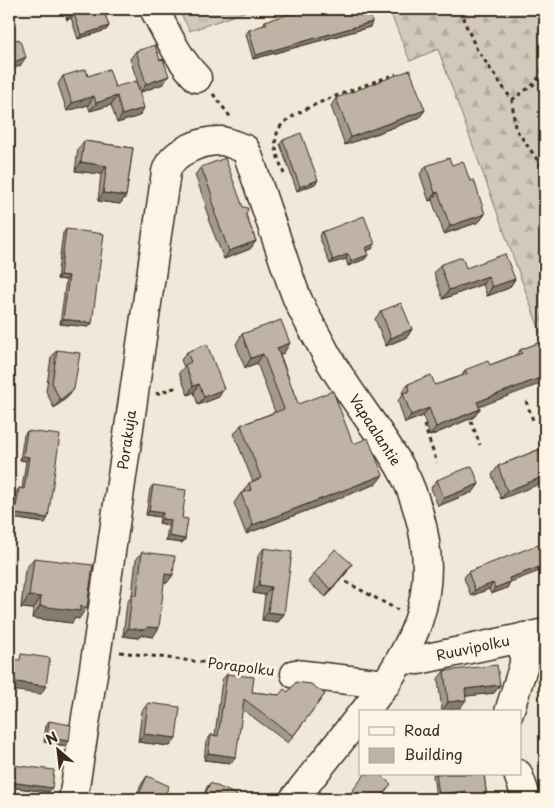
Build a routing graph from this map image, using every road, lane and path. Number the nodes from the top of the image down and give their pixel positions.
1 (154, 9) edge
2 (463, 9) edge
3 (541, 9) edge
4 (545, 11) edge
5 (9, 15) edge
6 (10, 20) dead end
7 (545, 69) edge
8 (396, 74) edge
9 (197, 78) joint
10 (512, 100) junction
11 (245, 149) junction
12 (545, 167) edge
13 (284, 174) dead end
14 (526, 401) dead end
15 (471, 421) edge
16 (534, 423) dead end
17 (424, 425) dead end
18 (480, 445) dead end
19 (437, 463) dead end
20 (346, 582) edge
21 (419, 620) junction
22 (535, 635) edge
23 (97, 649) junction
24 (401, 659) junction
25 (295, 674) joint
26 (386, 684) junction
27 (366, 710) edge
28 (510, 710) edge
29 (359, 717) edge
30 (519, 776) edge
31 (73, 799) edge
32 (294, 799) edge
33 (527, 799) edge

1 - 9 street
2 - 10 path
3 - 4 path
5 - 6 path
7 - 10 path
8 - 13 path
9 - 11 path
10 - 12 path
11 - 21 street, Vapaalantie
11 - 23 street, Porakuja
14 - 16 path
15 - 18 path
17 - 19 path
20 - 21 path
21 - 24 street, Vapaalantie
22 - 24 street, Ruuvipolku
22 - 28 street
23 - 25 path, Porapolku
23 - 31 street, Porakuja
24 - 26 street, Vapaalantie
25 - 26 street
26 - 27 street, Vapaalantie
29 - 32 street
30 - 33 street

